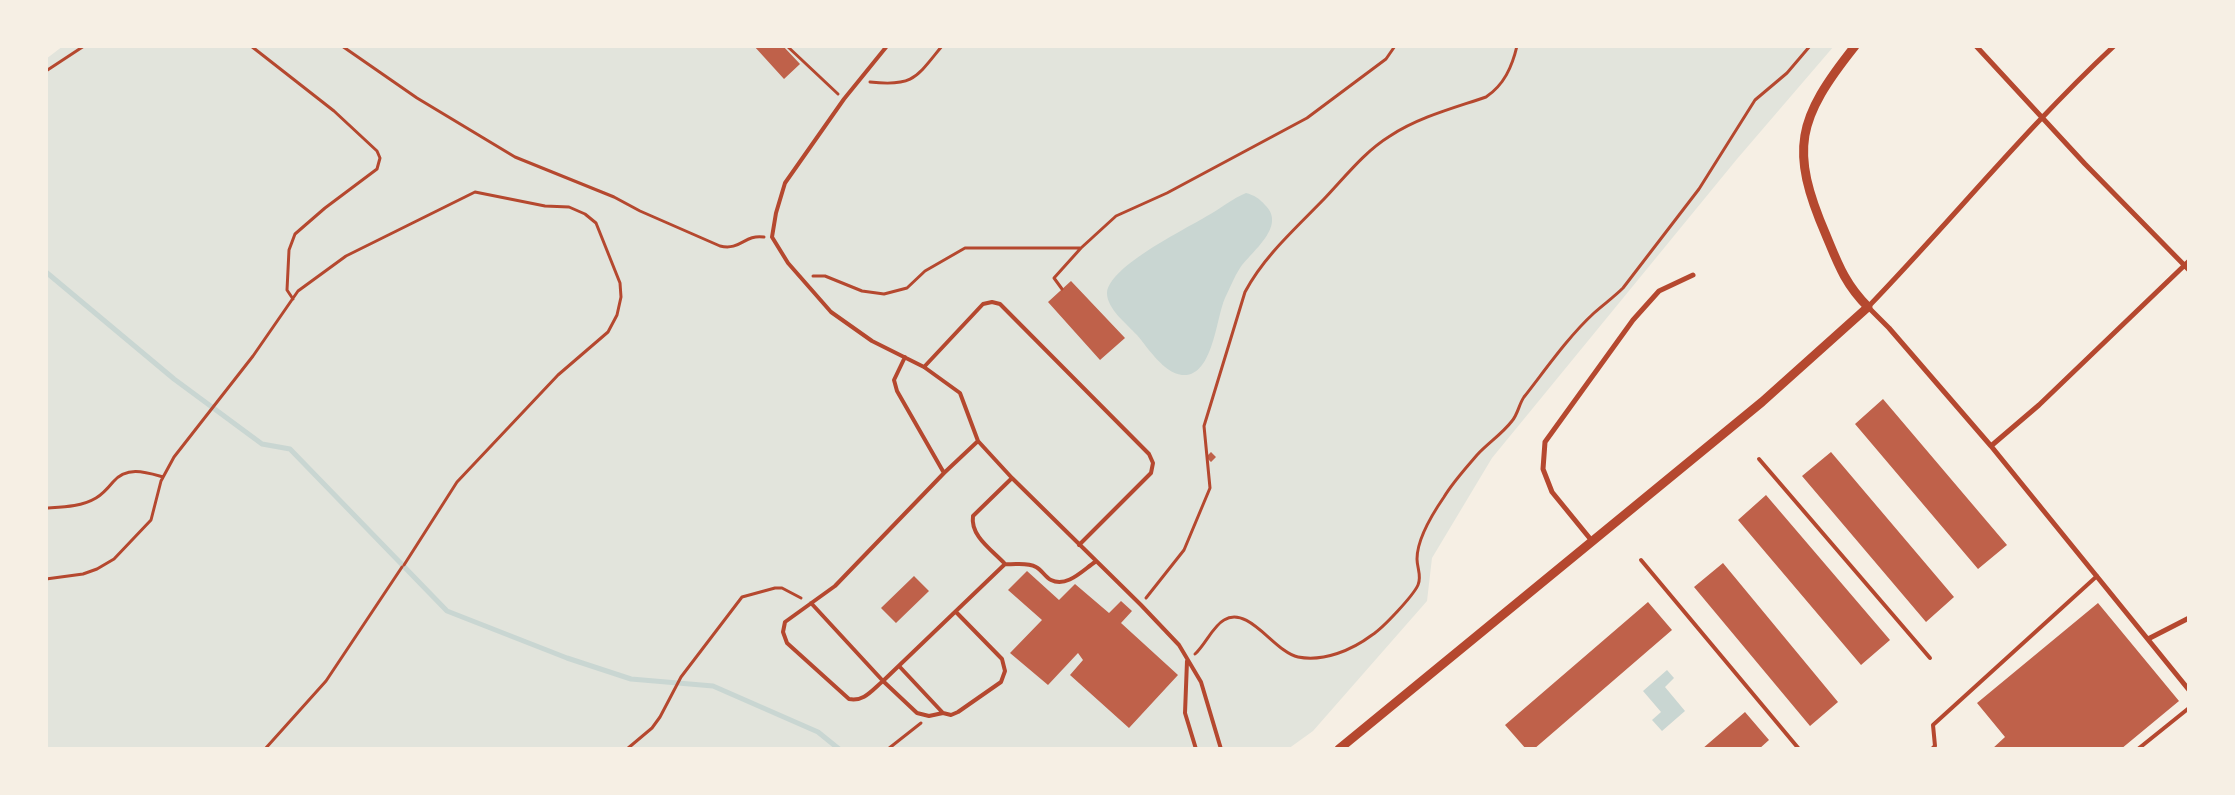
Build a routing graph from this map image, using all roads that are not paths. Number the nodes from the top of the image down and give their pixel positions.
1 (887, 46) edge
2 (1855, 46) edge
3 (1976, 46) edge
4 (2114, 46) edge
5 (2041, 117) junction
6 (2189, 261) edge
7 (2184, 265) junction
8 (2189, 270) edge
9 (1693, 275) dead end
10 (1868, 307) junction
11 (905, 357) junction
12 (924, 367) junction
13 (978, 441) junction
14 (1991, 446) junction
15 (1759, 459) dead end
16 (944, 473) junction
17 (1012, 478) junction
18 (1592, 541) junction
19 (1079, 545) junction
20 (1641, 560) dead end
21 (1096, 562) junction
22 (1005, 564) junction
23 (2097, 576) junction
24 (811, 603) junction
25 (956, 612) junction
26 (2189, 618) edge
27 (2148, 639) junction
28 (1930, 658) dead end
29 (1187, 661) junction
30 (898, 666) junction
31 (883, 681) junction
32 (2189, 690) edge
33 (2189, 708) edge
34 (943, 714) junction
35 (1196, 749) edge
36 (1221, 749) edge
37 (1339, 749) edge
38 (1799, 749) edge
39 (1932, 749) edge
40 (2138, 749) edge

1 - 11 lane
2 - 10 street
3 - 5 street
4 - 5 street
5 - 7 street
5 - 10 street
6 - 7 street
7 - 8 street
7 - 14 street
9 - 18 street
10 - 14 street
10 - 18 street
11 - 12 lane
11 - 16 lane
12 - 13 lane
12 - 19 lane
13 - 16 lane
13 - 17 lane
14 - 23 street
15 - 28 lane
16 - 24 lane
17 - 19 lane
17 - 22 lane
18 - 37 street
19 - 21 lane
20 - 38 lane
21 - 22 lane
21 - 29 lane
22 - 25 lane
23 - 27 street
23 - 39 lane
24 - 31 lane
24 - 31 lane
25 - 30 lane
25 - 34 lane
26 - 27 street
27 - 32 street
29 - 35 lane
29 - 36 lane
30 - 31 lane
30 - 34 lane
31 - 34 lane
33 - 40 lane

